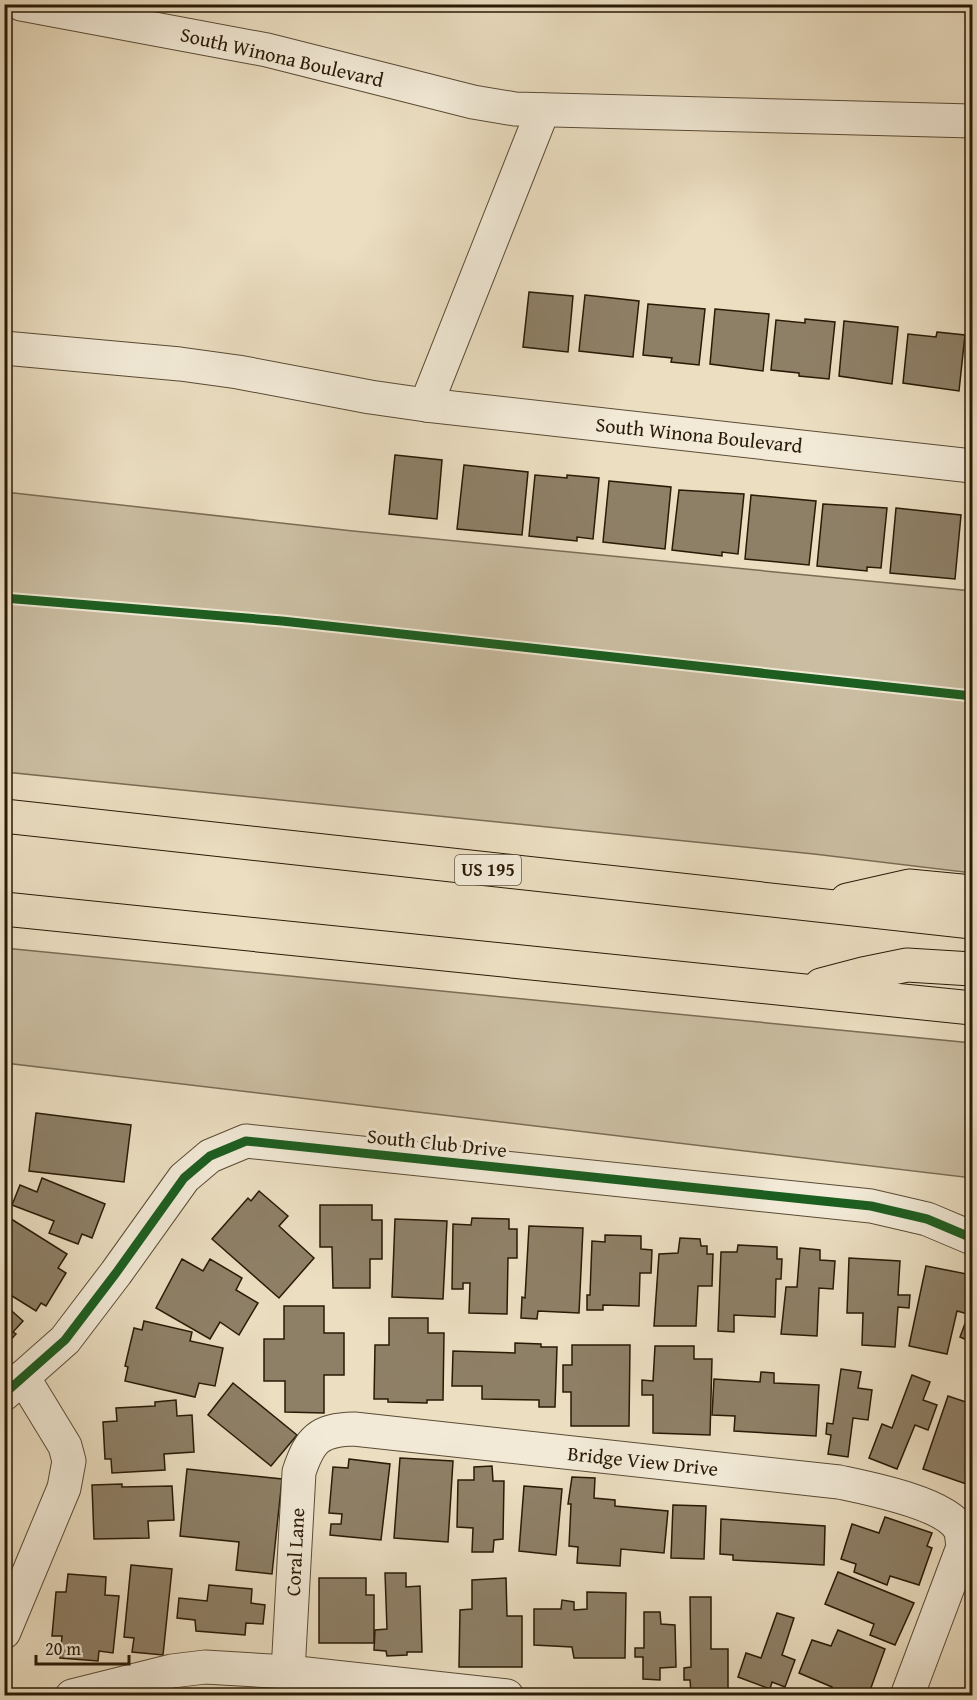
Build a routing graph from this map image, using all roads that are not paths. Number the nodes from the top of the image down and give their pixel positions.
1 (21, 4) edge
2 (543, 110) junction
3 (972, 122) edge
4 (4, 348) edge
5 (426, 405) junction
6 (972, 466) edge
7 (4, 816) edge
8 (972, 892) edge
9 (821, 906) junction
10 (4, 909) edge
11 (972, 922) edge
12 (972, 969) edge
13 (802, 990) junction
14 (972, 1008) edge
15 (972, 1238) edge
16 (14, 1386) edge
17 (317, 1437) joint
18 (4, 1632) edge
19 (288, 1672) junction
20 (468, 1694) edge
21 (72, 1695) edge
22 (507, 1695) edge
23 (907, 1695) edge

1 - 2 street, South Winona Boulevard
2 - 3 street, South Winona Boulevard
2 - 5 street
4 - 5 street, South Winona Boulevard
5 - 6 street, South Winona Boulevard
7 - 9 highway, US 195
8 - 9 highway
9 - 11 highway, US 195
10 - 13 highway
12 - 13 highway
13 - 14 highway
15 - 16 street, South Club Drive
16 - 18 street
17 - 19 street, Coral Lane
17 - 23 street, Bridge View Drive
19 - 20 street
19 - 21 street
20 - 22 street

